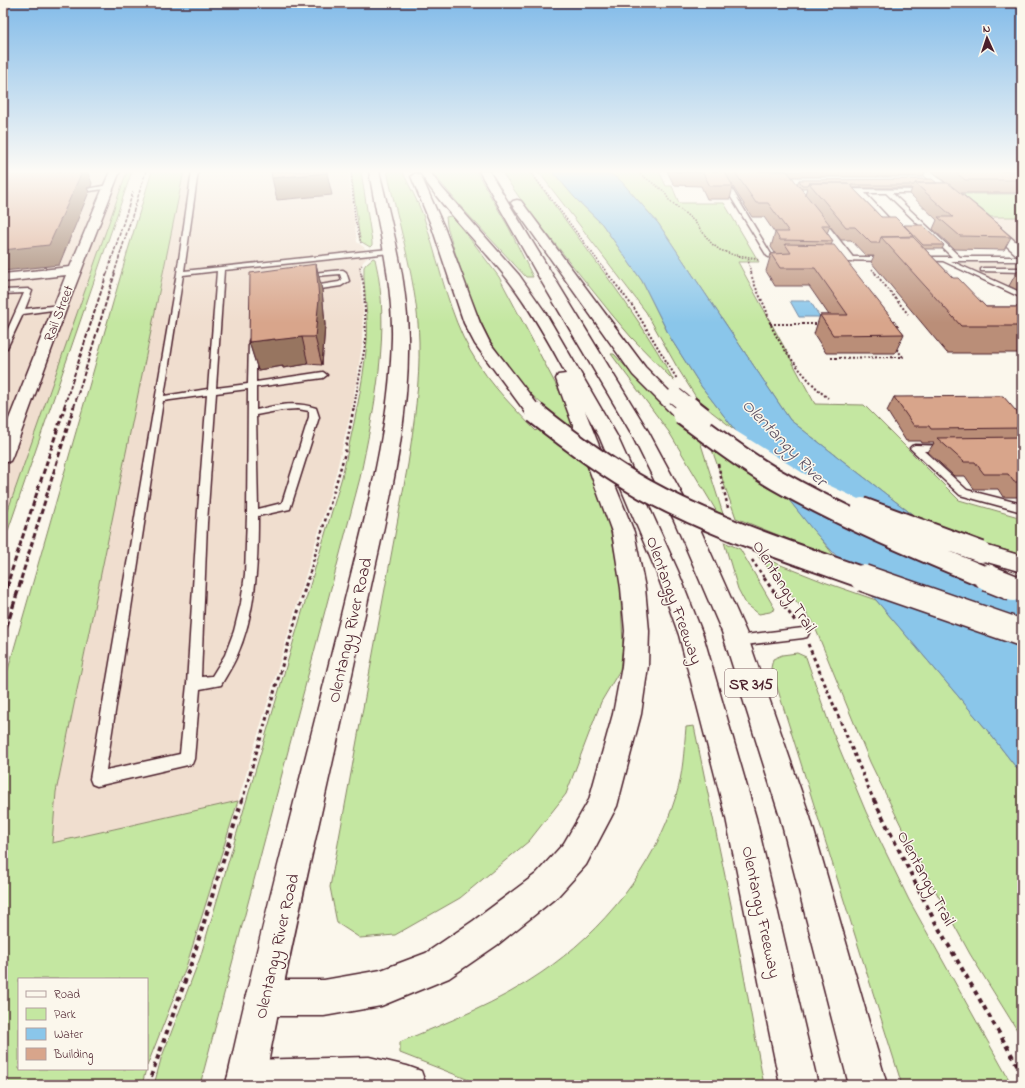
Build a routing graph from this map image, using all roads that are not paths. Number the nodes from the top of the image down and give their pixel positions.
1 (94, 222) edge
2 (188, 222) edge
3 (377, 222) edge
4 (436, 222) edge
5 (465, 222) edge
6 (513, 222) edge
7 (531, 222) edge
8 (749, 222) edge
9 (821, 222) edge
10 (888, 222) edge
11 (919, 222) edge
12 (985, 222) edge
13 (897, 231) edge
14 (379, 252) junction
15 (919, 253) edge
16 (1022, 253) edge
17 (791, 259) edge
18 (828, 259) edge
19 (848, 259) junction
20 (897, 259) edge
21 (912, 259) edge
22 (924, 259) junction
23 (942, 259) junction
24 (958, 259) junction
25 (1022, 259) edge
26 (222, 269) junction
27 (75, 270) junction
28 (983, 270) dead end
29 (1022, 270) edge
30 (180, 273) junction
31 (296, 276) edge
32 (3, 278) edge
33 (296, 290) edge
34 (3, 292) edge
35 (1022, 296) edge
36 (60, 307) junction
37 (20, 312) junction
38 (538, 312) junction
39 (253, 332) edge
40 (3, 348) edge
41 (323, 376) dead end
42 (252, 385) junction
43 (213, 391) junction
44 (678, 397) junction
45 (160, 399) junction
46 (252, 413) junction
47 (953, 448) edge
48 (3, 457) edge
49 (1022, 508) edge
50 (252, 514) junction
51 (1022, 564) edge
52 (1022, 591) edge
53 (803, 633) road end
54 (1022, 633) edge
55 (737, 640) junction
56 (194, 684) junction
57 (263, 998) junction
58 (246, 1082) edge
59 (407, 1085) edge
60 (799, 1085) edge
61 (868, 1085) edge

1 - 27 street, Rail Street
2 - 30 lane
3 - 14 main road, Olentangy River Road
4 - 54 main road, bridge
5 - 38 main road, Olentangy Freeway / SR 315
6 - 55 main road, SR 315
7 - 44 main road
8 - 17 lane
9 - 19 street
10 - 13 lane
11 - 24 lane
12 - 16 street
14 - 26 lane
14 - 57 main road, Olentangy River Road
15 - 22 lane
18 - 19 lane
19 - 20 lane
21 - 22 lane
22 - 23 lane
23 - 24 lane
23 - 35 lane
24 - 25 lane
26 - 30 lane
26 - 43 lane
27 - 32 street
27 - 36 street, Rail Street
28 - 29 lane
30 - 45 lane
31 - 33 lane
34 - 37 lane
36 - 37 lane
36 - 48 street, Rail Street
37 - 40 lane
38 - 57 main road
38 - 60 main road, Olentangy Freeway / SR 315
39 - 42 lane
41 - 42 lane
42 - 43 lane
42 - 46 lane
43 - 45 lane
43 - 56 lane
44 - 51 main road, bridge
44 - 52 main road, bridge
45 - 56 lane
46 - 50 lane
46 - 50 lane
47 - 49 lane
50 - 56 lane
53 - 55 lane
55 - 61 main road, SR 315
57 - 58 main road, Olentangy River Road
58 - 59 main road

